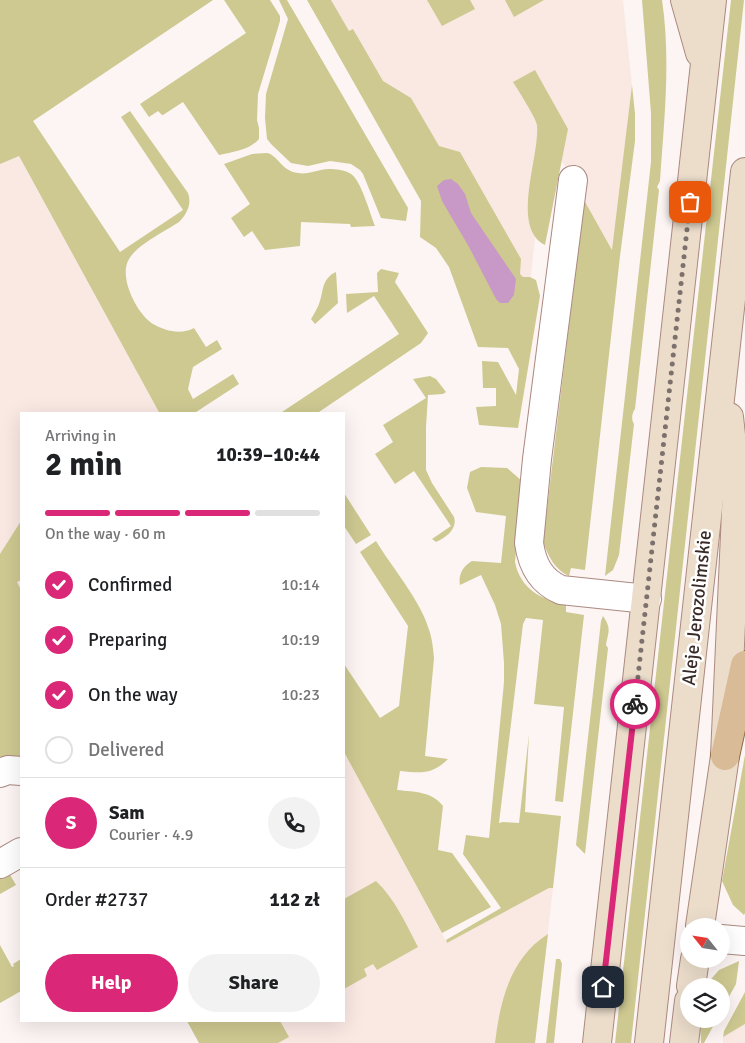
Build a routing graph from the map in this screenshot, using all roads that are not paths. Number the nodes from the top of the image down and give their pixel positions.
1 (685, 0) edge
2 (712, 0) edge
3 (704, 69) junction
4 (745, 172) edge
5 (573, 180) dead end
6 (724, 366) junction
7 (647, 599) junction
8 (745, 665) edge
9 (725, 756) junction
10 (20, 771) edge
11 (0, 773) edge
12 (20, 853) edge
13 (0, 864) edge
14 (701, 918) edge
15 (730, 939) edge
16 (745, 941) edge
17 (686, 1028) edge
18 (597, 1043) edge
19 (649, 1043) edge
20 (684, 1043) edge

1 - 3 main road
2 - 3 main road
3 - 7 main road
4 - 6 main road, Aleje Jerozolimskie
5 - 7 street
6 - 9 main road
6 - 19 main road, Aleje Jerozolimskie
7 - 18 main road
8 - 9 main road
9 - 14 main road
10 - 11 street
12 - 13 street
15 - 16 street
17 - 20 main road

